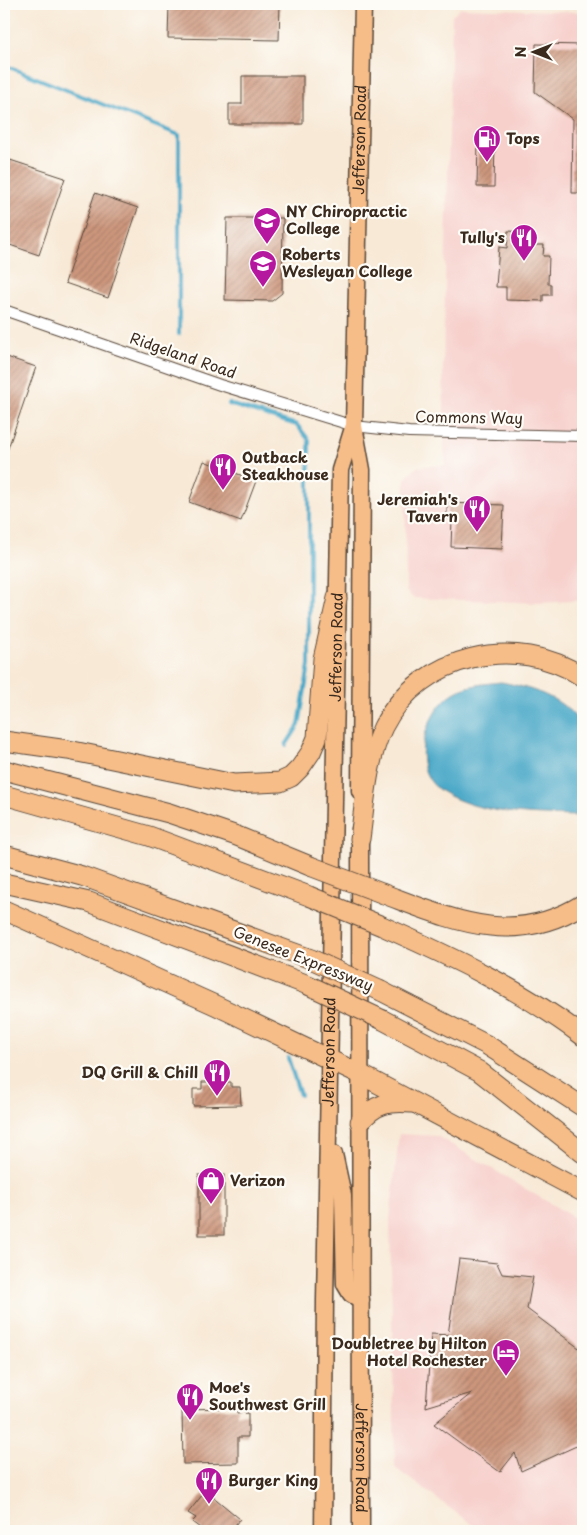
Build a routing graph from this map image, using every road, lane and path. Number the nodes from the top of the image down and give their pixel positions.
1 (363, 4) edge
2 (4, 310) edge
3 (354, 426) junction
4 (583, 436) edge
5 (337, 598) junction
6 (583, 677) edge
7 (4, 741) edge
8 (4, 770) edge
9 (4, 795) edge
10 (360, 839) junction
11 (4, 855) edge
12 (4, 883) edge
13 (583, 904) edge
14 (4, 910) edge
15 (552, 1012) junction
16 (583, 1032) edge
17 (583, 1036) edge
18 (330, 1061) junction
19 (360, 1074) junction
20 (415, 1103) junction
21 (583, 1107) edge
22 (360, 1122) junction
23 (329, 1131) junction
24 (583, 1153) edge
25 (583, 1192) edge
26 (362, 1300) junction
27 (323, 1531) edge
28 (361, 1531) edge

1 - 3 main road, Jefferson Road
2 - 3 street, Ridgeland Road
3 - 4 street, Commons Way
3 - 5 main road, Jefferson Road
3 - 10 main road, Jefferson Road
5 - 7 highway
5 - 18 main road, Jefferson Road
6 - 10 highway
8 - 13 highway, bridge
9 - 15 highway, bridge
10 - 19 main road, Jefferson Road
11 - 21 highway, Genesee Expressway, bridge
12 - 24 highway, bridge
14 - 18 highway
15 - 16 highway
15 - 17 highway
18 - 19 highway
18 - 23 main road, Jefferson Road
19 - 20 highway
19 - 22 main road, Jefferson Road
20 - 22 highway
20 - 25 highway
22 - 26 main road, Jefferson Road
23 - 26 main road
23 - 27 main road, Jefferson Road
26 - 28 main road, Jefferson Road

